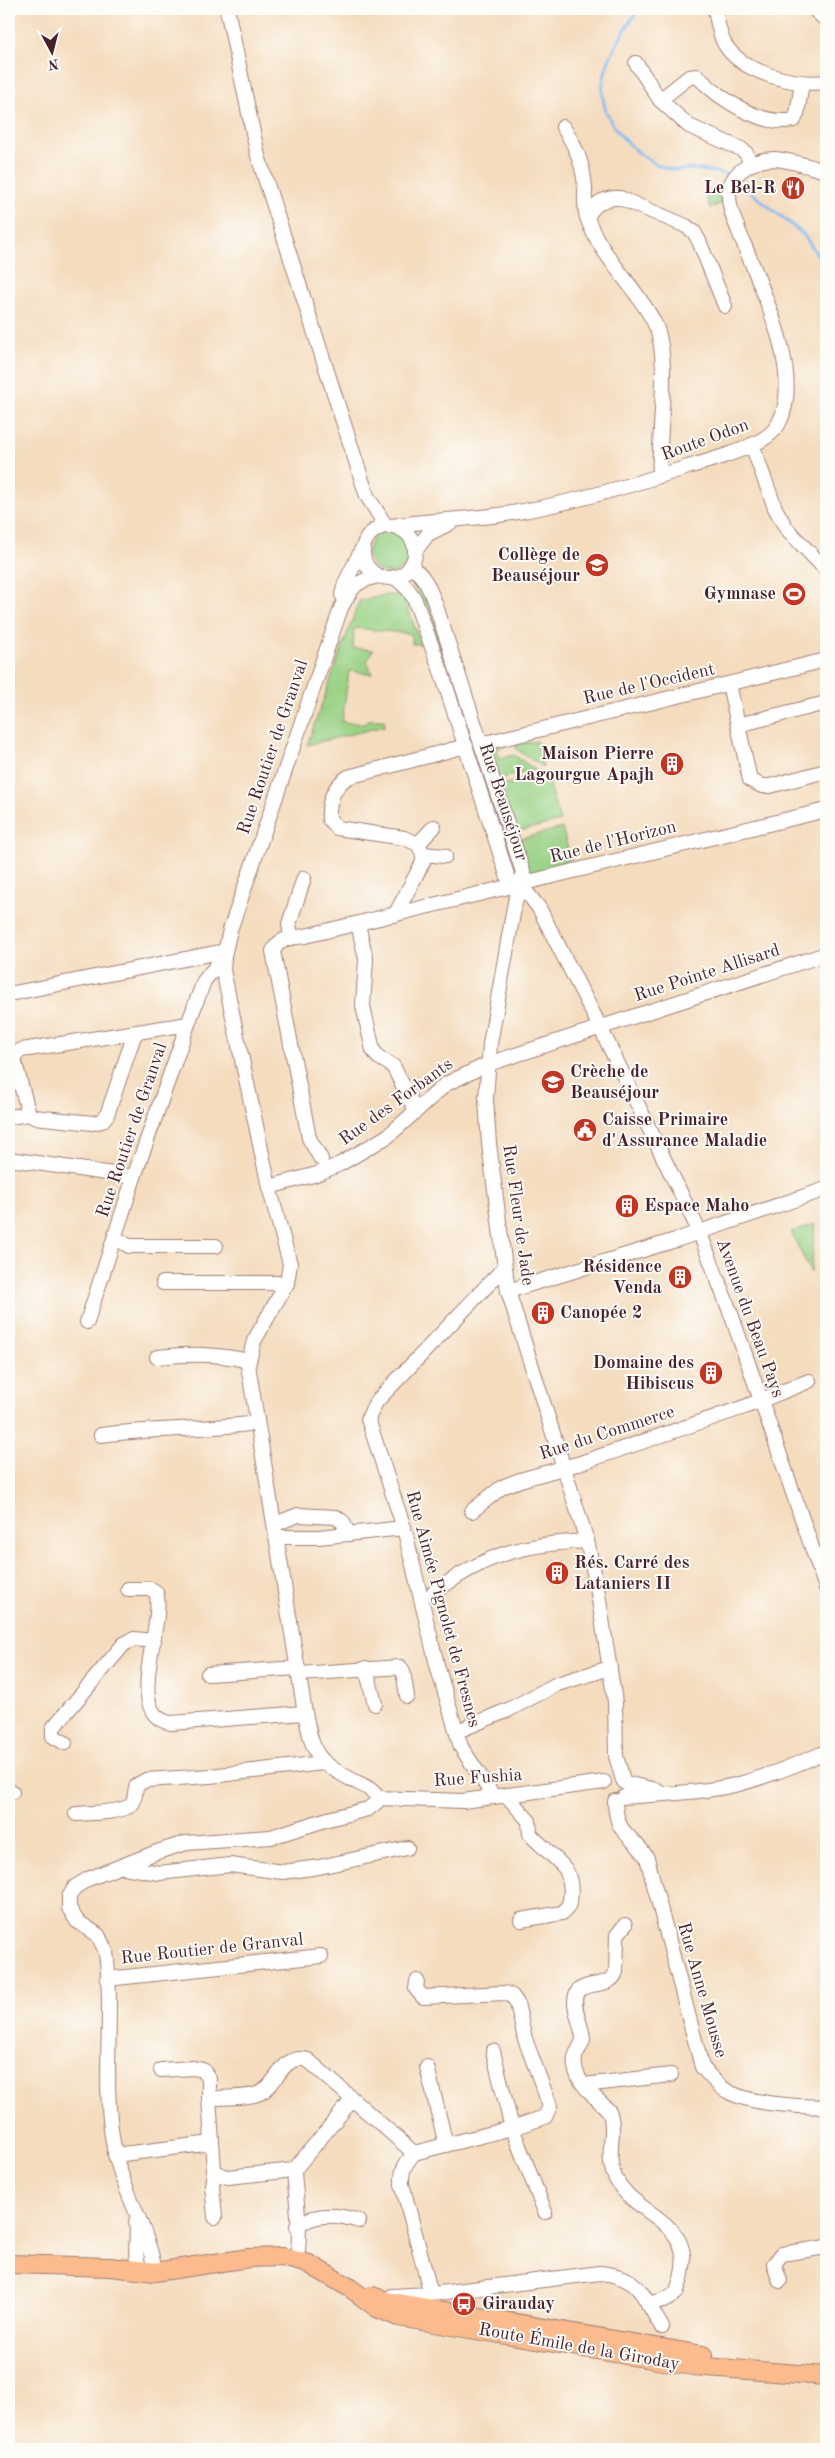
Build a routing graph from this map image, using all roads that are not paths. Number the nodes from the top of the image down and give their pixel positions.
1 (227, 9) edge
2 (715, 9) edge
3 (814, 9) edge
4 (826, 20) edge
5 (636, 63) dead end
6 (826, 82) edge
7 (802, 83) junction
8 (660, 100) junction
9 (563, 127) dead end
10 (751, 164) junction
11 (826, 172) edge
12 (587, 217) junction
13 (725, 306) dead end
14 (752, 445) junction
15 (660, 476) junction
16 (367, 496) junction
17 (460, 519) junction
18 (389, 526) junction
19 (365, 543) junction
20 (415, 551) junction
21 (410, 567) junction
22 (826, 570) edge
23 (379, 576) junction
24 (395, 577) junction
25 (341, 608) junction
26 (826, 660) edge
27 (729, 684) junction
28 (826, 703) edge
29 (738, 726) junction
30 (481, 744) junction
31 (466, 746) junction
32 (826, 771) edge
33 (826, 810) edge
34 (434, 827) dead end
35 (421, 849) junction
36 (445, 856) dead end
37 (304, 878) dead end
38 (518, 886) junction
39 (395, 915) junction
40 (358, 924) junction
41 (291, 936) junction
42 (224, 953) junction
43 (826, 954) edge
44 (9, 994) edge
45 (188, 1024) junction
46 (600, 1027) junction
47 (135, 1034) junction
48 (488, 1064) junction
49 (416, 1111) junction
50 (29, 1114) junction
51 (9, 1117) edge
52 (9, 1159) edge
53 (321, 1159) dead end
54 (134, 1177) junction
55 (269, 1187) junction
56 (826, 1190) edge
57 (699, 1231) junction
58 (114, 1238) junction
59 (216, 1246) dead end
60 (504, 1268) junction
61 (287, 1283) junction
62 (163, 1284) dead end
63 (508, 1291) junction
64 (87, 1322) dead end
65 (157, 1357) dead end
66 (248, 1360) junction
67 (809, 1382) dead end
68 (761, 1400) junction
69 (257, 1422) junction
70 (101, 1435) dead end
71 (565, 1467) junction
72 (472, 1511) dead end
73 (404, 1528) junction
74 (276, 1530) junction
75 (348, 1534) junction
76 (587, 1541) junction
77 (826, 1588) edge
78 (128, 1590) dead end
79 (432, 1594) dead end
80 (154, 1642) junction
81 (366, 1668) junction
82 (610, 1668) junction
83 (298, 1671) junction
84 (208, 1674) dead end
85 (407, 1696) dead end
86 (375, 1704) dead end
87 (305, 1713) junction
88 (465, 1728) dead end
89 (65, 1743) dead end
90 (826, 1752) edge
91 (323, 1763) junction
92 (615, 1788) junction
93 (501, 1796) junction
94 (377, 1798) junction
95 (76, 1814) dead end
96 (406, 1848) dead end
97 (123, 1867) junction
98 (521, 1920) dead end
99 (625, 1925) dead end
100 (321, 1956) dead end
101 (108, 1979) junction
102 (417, 1981) dead end
103 (493, 2050) dead end
104 (427, 2067) dead end
105 (161, 2070) dead end
106 (671, 2075) dead end
107 (584, 2085) junction
108 (209, 2098) junction
109 (352, 2100) junction
110 (826, 2107) edge
111 (512, 2128) junction
112 (212, 2143) junction
113 (446, 2145) junction
114 (414, 2153) junction
115 (115, 2154) junction
116 (214, 2170) junction
117 (294, 2170) junction
118 (132, 2203) junction
119 (546, 2212) dead end
120 (215, 2217) dead end
121 (359, 2221) dead end
122 (297, 2226) junction
123 (826, 2247) edge
124 (135, 2251) junction
125 (296, 2260) junction
126 (9, 2264) edge
127 (110, 2267) junction
128 (148, 2272) junction
129 (780, 2281) dead end
130 (358, 2291) junction
131 (431, 2294) junction
132 (648, 2304) junction
133 (662, 2327) dead end
134 (821, 2376) edge

1 - 16 street
2 - 7 street
3 - 4 street
5 - 8 street
6 - 7 street
7 - 8 street
8 - 10 street
9 - 12 street
10 - 11 street
10 - 14 street, Route Odon
12 - 13 street
12 - 15 street
14 - 15 street, Route Odon
14 - 22 street
15 - 17 street, Route Odon
16 - 18 street
16 - 19 street
17 - 18 street, Route Odon
17 - 20 street, Route Odon
18 - 19 street
18 - 20 street
19 - 23 street
19 - 25 street
20 - 21 street
21 - 24 street
21 - 30 street, Rue Beauséjour
23 - 24 street
23 - 25 street
24 - 31 street, Rue Beauséjour
25 - 42 street, Rue Routier de Granval
26 - 27 street, Rue de l'Occident
27 - 29 street
27 - 30 street, Rue de l'Occident
28 - 29 street
29 - 32 street
30 - 38 street, Rue Beauséjour
31 - 35 street
31 - 38 street, Rue Beauséjour
33 - 38 street, Rue de l'Horizon
34 - 35 street
35 - 36 street
35 - 39 street
37 - 41 street
38 - 39 street, Rue de l'Horizon
38 - 46 street, Avenue du Beau Pays
38 - 48 street, Rue Fleur de Jade
39 - 40 street, Rue de l'Horizon
40 - 41 street, Rue de l'Horizon
40 - 49 street
41 - 53 street
42 - 44 street
42 - 45 street, Rue Routier de Granval
42 - 55 street, Rue Routier de Granval
43 - 46 street, Rue Pointe Allisard
45 - 47 street
45 - 54 street, Rue Routier de Granval
46 - 48 street, Rue Pointe Allisard
46 - 57 street, Avenue du Beau Pays
47 - 50 street
47 - 50 street
48 - 49 street, Rue des Forbants
48 - 60 street, Rue Fleur de Jade
49 - 55 street, Rue des Forbants
50 - 51 street
52 - 54 street
54 - 58 street, Rue Routier de Granval
55 - 61 street, Rue Routier de Granval
56 - 57 street
57 - 63 street
57 - 68 street, Avenue du Beau Pays
58 - 59 street
58 - 64 street, Rue Routier de Granval
60 - 63 street, Rue Fleur de Jade
60 - 73 street, Rue Aimée Pignolet de Fresnes
61 - 62 street
61 - 66 street, Rue Routier de Granval
63 - 71 street, Rue Fleur de Jade
65 - 66 street
66 - 69 street, Rue Routier de Granval
67 - 68 street, Rue du Commerce
68 - 71 street, Rue du Commerce
68 - 77 street, Avenue du Beau Pays
69 - 70 street
69 - 74 street, Rue Routier de Granval
71 - 72 street, Rue du Commerce
71 - 76 street, Rue Fleur de Jade
73 - 75 street
73 - 93 street, Rue Aimée Pignolet de Fresnes
74 - 75 street
74 - 75 street
74 - 83 street, Rue Routier de Granval
76 - 79 street
76 - 82 street, Rue Fleur de Jade
78 - 80 street
80 - 87 street
80 - 89 street
81 - 83 street
81 - 85 street
81 - 86 street
82 - 88 street
82 - 92 street, Rue Fleur de Jade
83 - 84 street
83 - 87 street, Rue Routier de Granval
87 - 91 street, Rue Routier de Granval
90 - 92 street
91 - 94 street
91 - 95 street
92 - 93 street, Rue Fushia
92 - 110 street, Rue Anne Mousse
93 - 94 street, Rue Fushia
93 - 98 street, Rue Aimée Pignolet de Fresnes
94 - 97 street, Rue Routier de Granval
96 - 97 street
97 - 101 street, Rue Routier de Granval
99 - 107 street
100 - 101 street, Rue Routier de Granval
101 - 115 street, Rue Routier de Granval
102 - 111 street
103 - 111 street
104 - 113 street
105 - 108 street
106 - 107 street
107 - 132 street
108 - 109 street
108 - 112 street
109 - 114 street
109 - 117 street
111 - 113 street
111 - 119 street
112 - 115 street
112 - 116 street
113 - 114 street
114 - 131 street
115 - 118 street, Rue Routier de Granval
116 - 117 street
116 - 120 street
117 - 122 street
118 - 124 street, Rue Routier de Granval
118 - 128 street, Rue Routier de Granval
121 - 122 street
122 - 125 street
123 - 129 street
124 - 127 street
124 - 128 street, Rue Routier de Granval
125 - 128 main road, Route Émile de la Giroday
125 - 130 main road, Route Émile de la Giroday
126 - 127 main road, Route Émile de la Giroday
127 - 128 main road, Route Émile de la Giroday
130 - 131 street, Route Émile de la Giroday
130 - 134 main road, Route Émile de la Giroday
131 - 132 street, Route Émile de la Giroday
132 - 133 street, Route Émile de la Giroday

